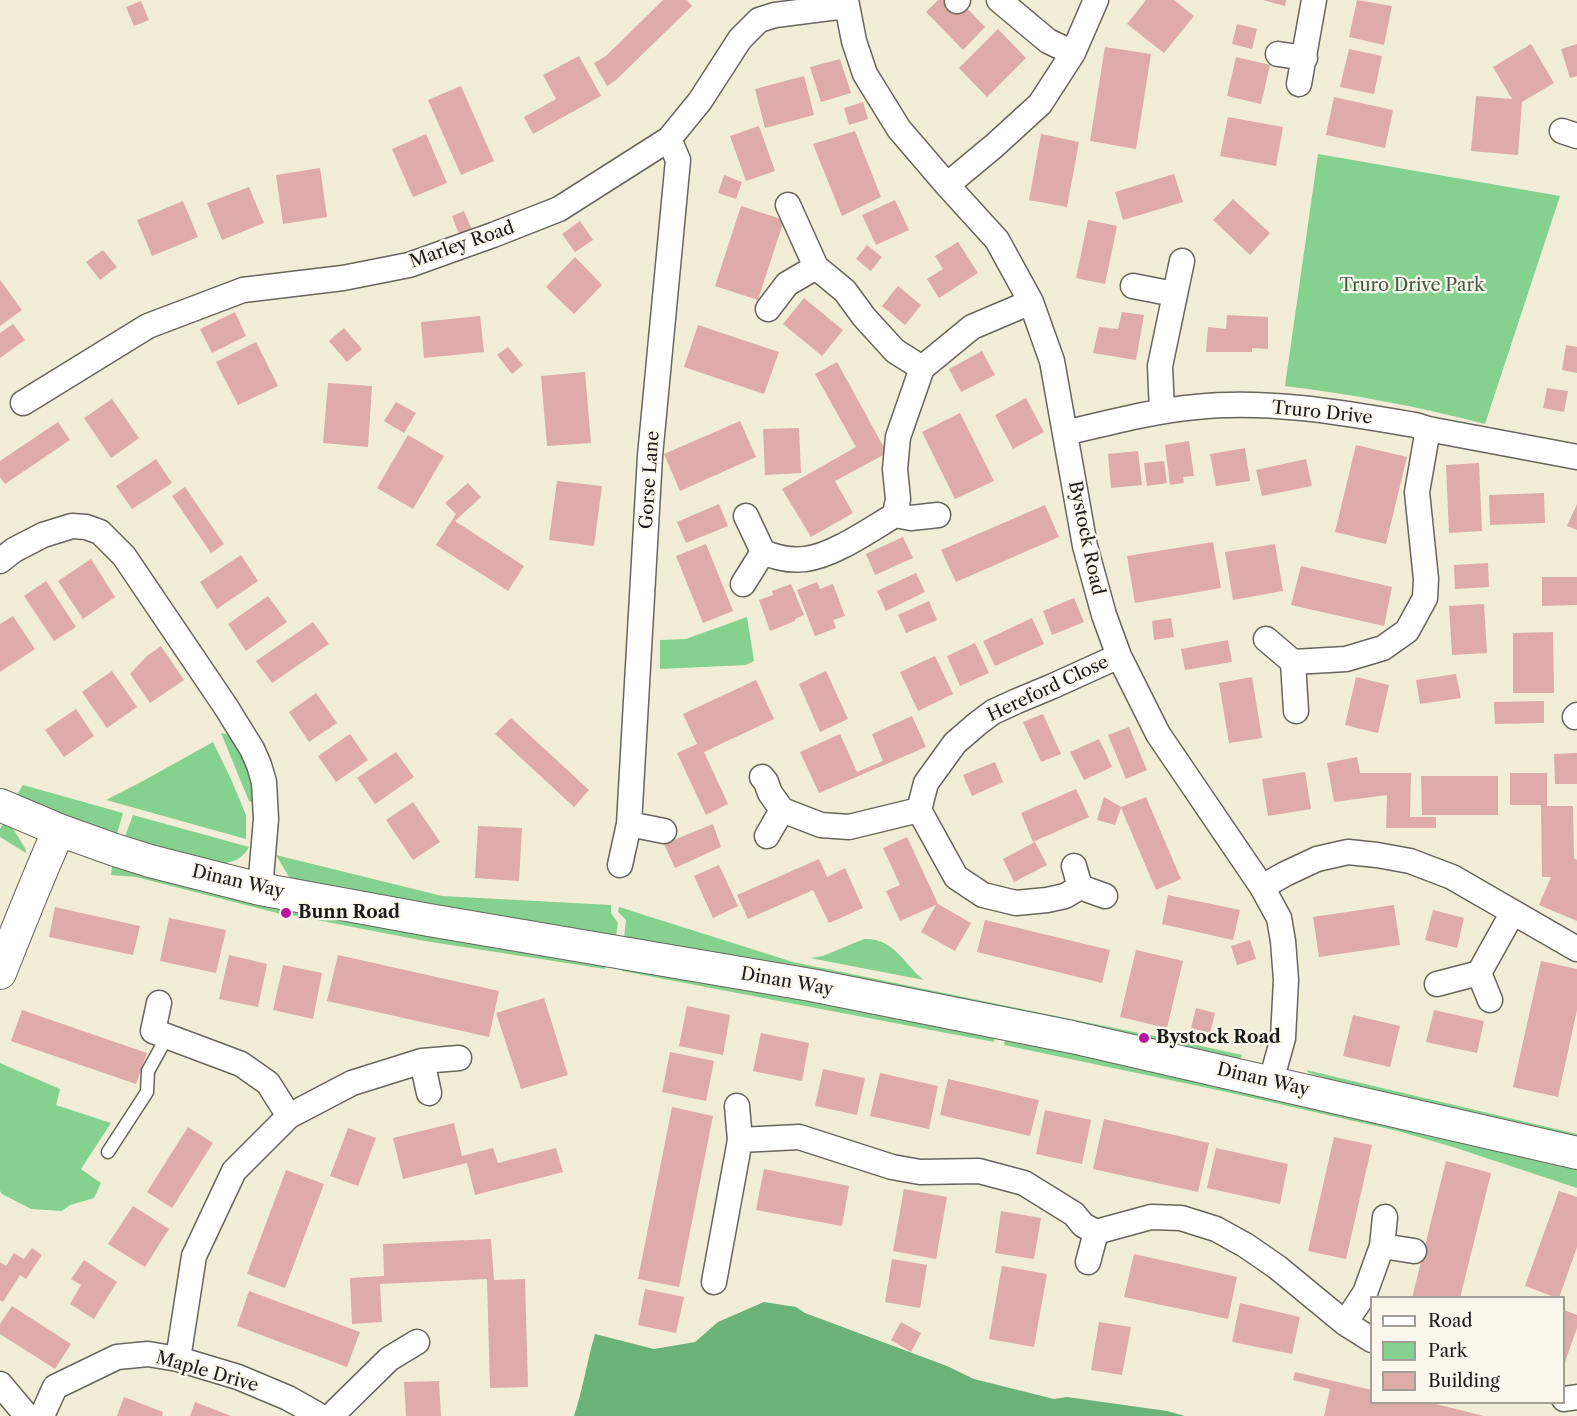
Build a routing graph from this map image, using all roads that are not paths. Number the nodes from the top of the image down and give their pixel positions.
1 (999, 0) edge
2 (1096, 0) edge
3 (1314, 0) edge
4 (846, 3) edge
5 (1072, 53) junction
6 (1278, 54) dead end
7 (1305, 58) junction
8 (1299, 84) dead end
9 (669, 139) junction
10 (947, 185) junction
11 (788, 205) dead end
12 (1182, 261) dead end
13 (816, 267) junction
14 (1133, 286) dead end
15 (1174, 294) junction
16 (1031, 302) junction
17 (768, 309) dead end
18 (922, 368) junction
19 (23, 403) dead end
20 (1162, 411) junction
21 (1428, 429) junction
22 (1065, 433) junction
23 (1577, 457) edge
24 (895, 515) junction
25 (938, 515) dead end
26 (746, 516) dead end
27 (763, 552) junction
28 (0, 561) edge
29 (743, 584) dead end
30 (1266, 639) dead end
31 (1119, 656) junction
32 (1293, 662) junction
33 (1296, 711) dead end
34 (762, 777) dead end
35 (0, 805) edge
36 (782, 810) junction
37 (919, 810) junction
38 (630, 824) junction
39 (59, 830) junction
40 (664, 831) dead end
41 (766, 836) dead end
42 (620, 865) dead end
43 (1262, 888) junction
44 (260, 889) junction
45 (1105, 896) dead end
46 (1513, 912) junction
47 (1577, 949) edge
48 (0, 973) edge
49 (1479, 973) junction
50 (1437, 984) dead end
51 (1490, 1000) dead end
52 (159, 1003) dead end
53 (167, 1037) junction
54 (459, 1058) dead end
55 (422, 1061) junction
56 (1271, 1081) junction
57 (429, 1093) dead end
58 (737, 1106) dead end
59 (288, 1116) junction
60 (740, 1140) junction
61 (108, 1152) dead end
62 (1577, 1153) edge
63 (1385, 1217) dead end
64 (1096, 1232) junction
65 (1382, 1246) junction
66 (1414, 1251) dead end
67 (1088, 1262) dead end
68 (714, 1282) dead end
69 (1345, 1323) junction
70 (1370, 1339) edge
71 (417, 1342) dead end
72 (178, 1359) junction
73 (0, 1384) edge
74 (27, 1416) edge
75 (42, 1416) edge
76 (320, 1416) edge
77 (331, 1416) edge

1 - 5 street
2 - 5 street
3 - 7 street
4 - 9 street, Marley Road
4 - 10 street, Bystock Road
5 - 10 street
6 - 7 street
7 - 8 street
9 - 19 street, Marley Road
9 - 38 street, Gorse Lane
10 - 16 street, Bystock Road
11 - 13 street
12 - 15 street
13 - 17 street
13 - 18 street
14 - 15 street
15 - 20 street
16 - 18 street
16 - 22 street, Bystock Road
18 - 24 street
20 - 21 street, Truro Drive
20 - 22 street, Truro Drive
21 - 23 street, Truro Drive
21 - 32 street
22 - 31 street, Bystock Road
24 - 25 street
24 - 27 street
26 - 27 street
27 - 29 street
28 - 44 street
30 - 32 street
31 - 37 street, Hereford Close
31 - 43 street, Bystock Road
32 - 33 street
34 - 36 street
35 - 39 street, Dinan Way
36 - 37 street
36 - 41 street
37 - 45 street
38 - 40 street
38 - 42 street, Gorse Lane
39 - 44 street, Dinan Way
39 - 48 street
43 - 46 street
43 - 56 street, Bystock Road
44 - 56 street, Dinan Way
46 - 47 street
46 - 49 street
49 - 50 street
49 - 51 street
52 - 53 street
53 - 59 street
53 - 61 lane
54 - 55 street
55 - 57 street
55 - 59 street
56 - 62 street, Dinan Way
58 - 60 street
59 - 72 street
60 - 64 street
60 - 68 street
63 - 65 street
64 - 67 street
64 - 69 street
65 - 66 street
65 - 69 street
69 - 70 street
71 - 77 street
72 - 75 street, Maple Drive
72 - 76 street, Maple Drive
73 - 74 street

